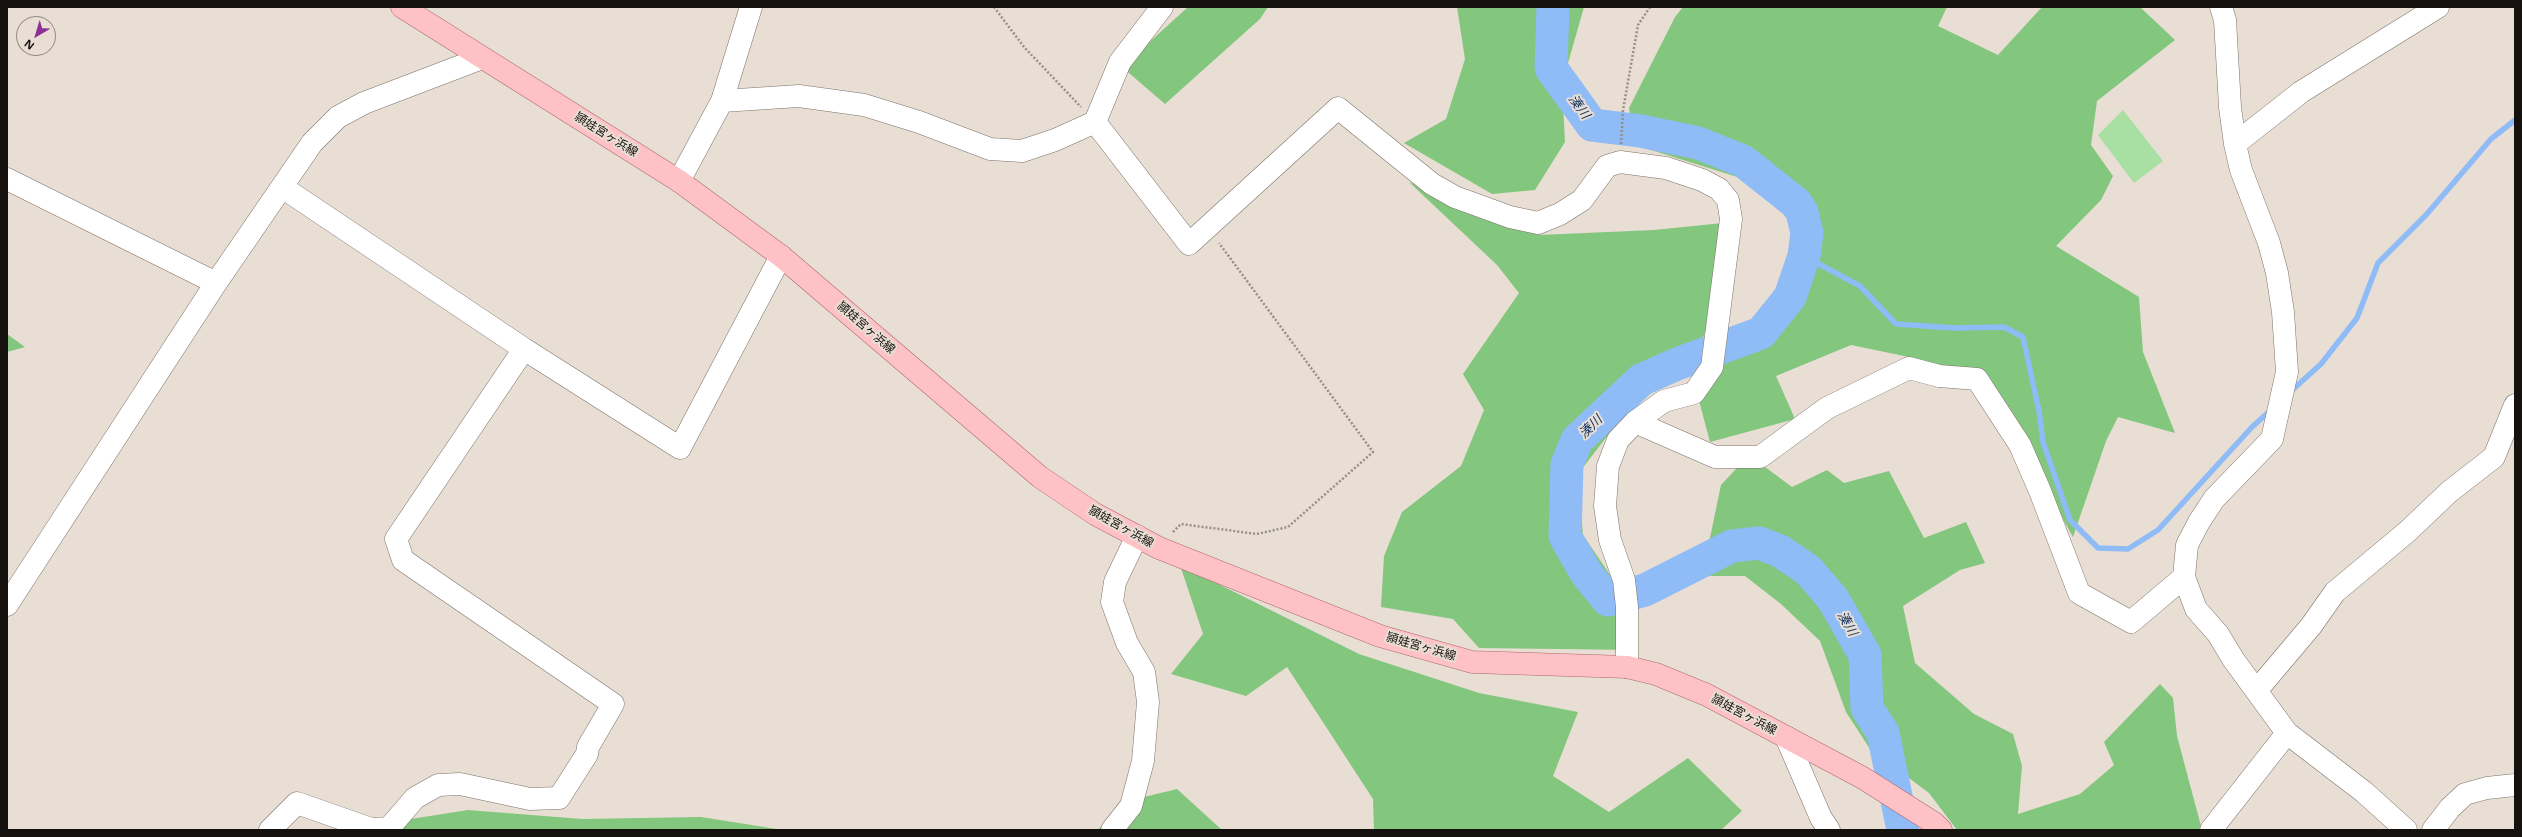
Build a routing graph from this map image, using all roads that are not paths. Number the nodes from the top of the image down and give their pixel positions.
1 (402, 7) edge
2 (751, 7) edge
3 (1162, 7) edge
4 (2221, 7) edge
5 (2438, 7) edge
6 (482, 58) junction
7 (722, 101) junction
8 (1095, 122) junction
9 (2235, 144) junction
10 (7, 179) edge
11 (679, 181) junction
12 (282, 188) junction
13 (781, 256) junction
14 (216, 283) junction
15 (524, 349) junction
16 (2515, 405) edge
17 (1635, 422) junction
18 (1137, 536) junction
19 (2184, 577) junction
20 (7, 605) edge
21 (1627, 667) junction
22 (2257, 690) junction
23 (2288, 733) junction
24 (1786, 737) junction
25 (2515, 785) edge
26 (1938, 826) edge
27 (270, 830) edge
28 (1112, 830) edge
29 (1829, 830) edge
30 (2211, 830) edge
31 (2406, 830) edge
32 (2433, 830) edge

1 - 6 main road, 頴娃宮ヶ浜線
2 - 7 street
3 - 8 street
4 - 9 street
5 - 9 street
6 - 11 main road, 頴娃宮ヶ浜線
6 - 12 street
7 - 8 street
7 - 11 street
8 - 17 street
9 - 19 street
10 - 14 street
11 - 13 main road, 頴娃宮ヶ浜線
12 - 14 street
12 - 15 street
13 - 15 street
13 - 18 main road, 頴娃宮ヶ浜線
14 - 20 street
15 - 27 street
16 - 22 street
17 - 19 street
17 - 21 street
18 - 21 main road, 頴娃宮ヶ浜線
18 - 28 street
19 - 22 street
21 - 24 main road, 頴娃宮ヶ浜線
22 - 23 street
23 - 30 street
23 - 31 street
24 - 26 main road, 頴娃宮ヶ浜線
24 - 29 street
25 - 32 street

